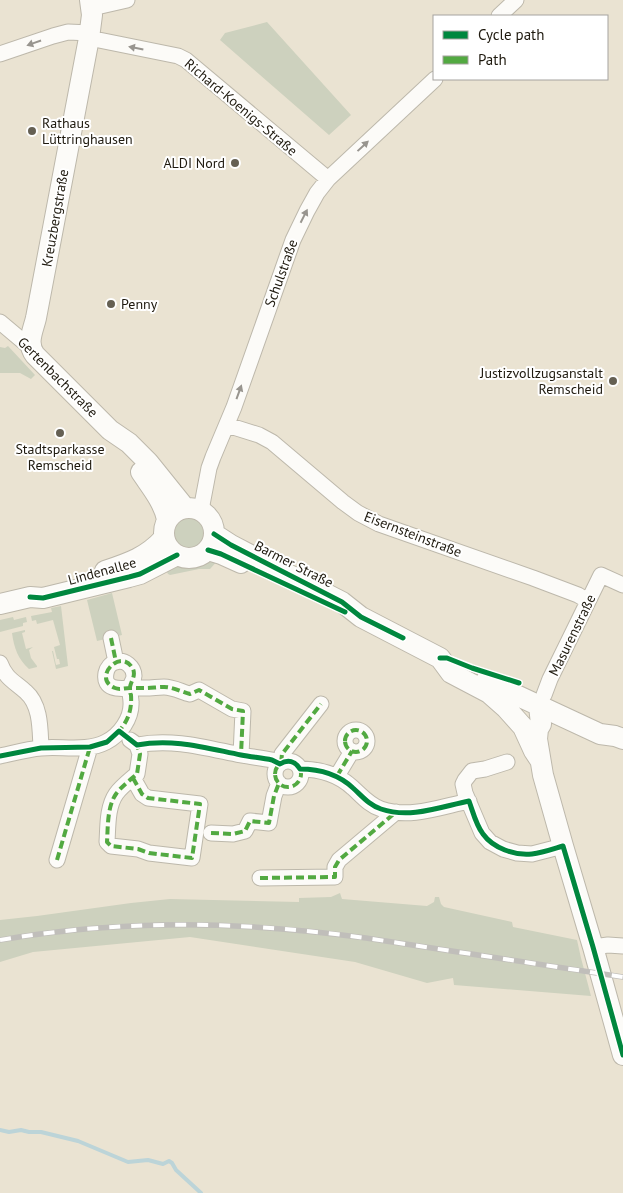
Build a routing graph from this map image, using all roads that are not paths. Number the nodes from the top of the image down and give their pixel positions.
1 (127, 0) edge
2 (516, 0) edge
3 (91, 4) edge
4 (500, 15) edge
5 (89, 36) junction
6 (0, 54) edge
7 (434, 80) edge
8 (328, 180) junction
9 (0, 322) edge
10 (31, 348) junction
11 (227, 425) junction
12 (115, 434) junction
13 (193, 509) junction
14 (166, 528) junction
15 (211, 542) junction
16 (177, 555) junction
17 (623, 585) edge
18 (30, 597) junction
19 (588, 601) junction
20 (0, 604) edge
21 (112, 638) dead end
22 (442, 661) junction
23 (116, 662) junction
24 (0, 663) edge
25 (130, 688) junction
26 (542, 700) junction
27 (321, 704) dead end
28 (119, 731) junction
29 (528, 738) junction
30 (619, 738) edge
31 (137, 745) junction
32 (90, 747) junction
33 (41, 748) junction
34 (352, 751) dead end
35 (241, 755) junction
36 (0, 756) edge
37 (540, 760) junction
38 (507, 762) dead end
39 (280, 764) junction
40 (300, 769) junction
41 (337, 776) junction
42 (132, 778) junction
43 (279, 783) junction
44 (469, 801) junction
45 (396, 812) junction
46 (211, 833) dead end
47 (563, 846) junction
48 (57, 860) dead end
49 (260, 878) dead end
50 (623, 946) edge
51 (593, 947) junction
52 (622, 1049) edge

1 - 3 street
2 - 4 street
3 - 5 main road, Kreuzbergstraße
5 -> 6 street, Richard-Koenigs-Straße
8 -> 5 street, Richard-Koenigs-Straße
5 - 10 main road, Kreuzbergstraße
8 -> 7 street, Schulstraße
11 -> 8 street, Schulstraße
9 - 10 street, Gertenbachstraße
10 - 12 main road, Gertenbachstraße
11 - 13 street, Schulstraße
11 - 19 street, Eisernsteinstraße
12 - 13 main road, Gertenbachstraße
12 - 14 main road, Gertenbachstraße
13 - 14 main road
13 - 15 main road
14 - 16 main road
14 - 18 main road, Lindenallee
15 - 16 main road
15 - 22 main road, Barmer Straße
16 - 18 main road, Lindenallee
17 - 19 street, Masurenstraße
18 - 20 main road, Lindenallee
19 - 26 street, Masurenstraße
21 - 23 street
22 - 26 main road, Barmer Straße
22 - 29 main road
23 - 25 street
23 - 25 street
24 - 33 street
25 - 28 street
25 - 35 street
26 - 29 main road
26 - 30 main road, Barmer Straße
26 - 37 main road
27 - 39 street
28 - 31 street
28 - 32 street
29 - 37 main road
31 - 35 street
31 - 42 street
32 - 33 street
32 - 48 street
33 - 36 street
34 - 41 street
35 - 39 street
37 - 47 main road
38 - 44 street
39 - 40 street
39 - 43 street
40 - 41 street
40 - 43 street
41 - 45 street
42 - 42 street
43 - 46 street
44 - 45 street
44 - 47 street
45 - 49 street
47 - 51 main road
50 - 51 street
51 - 52 main road

